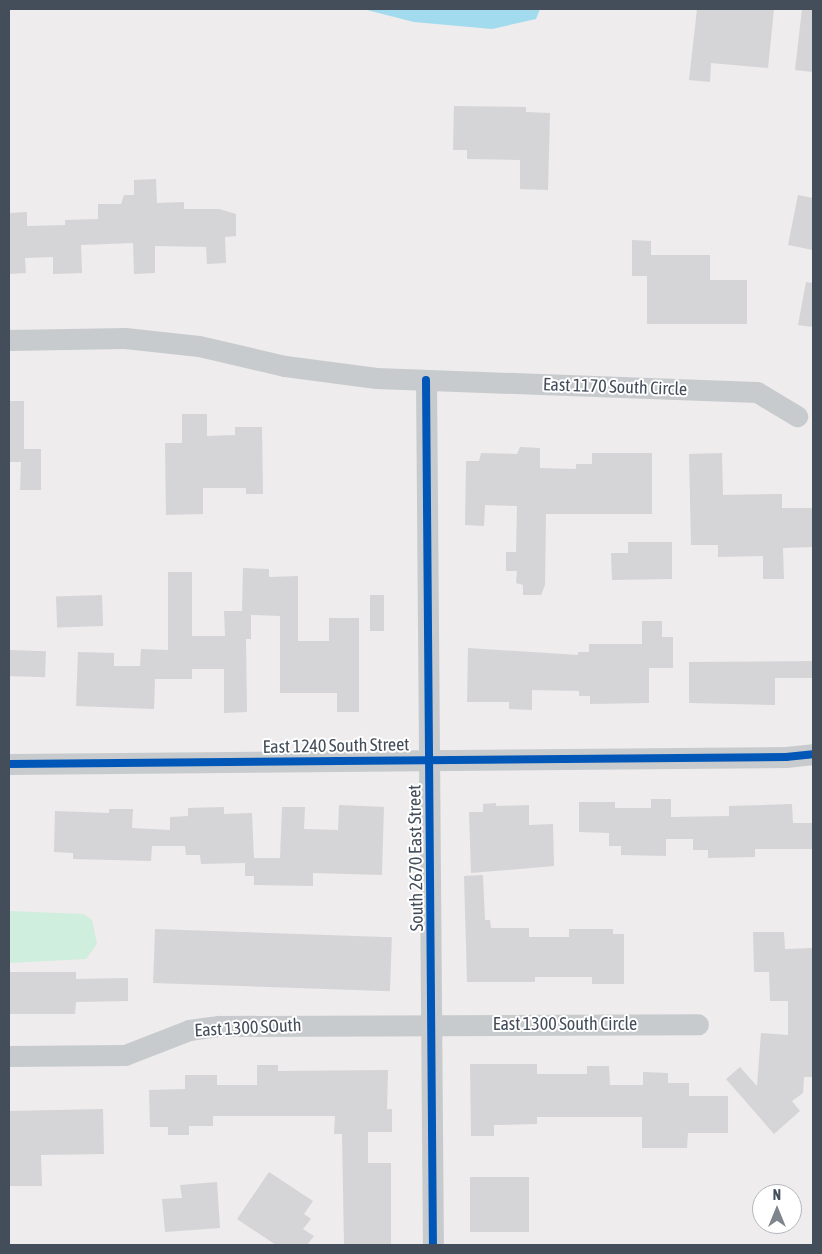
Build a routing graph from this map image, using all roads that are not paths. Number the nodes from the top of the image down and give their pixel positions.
1 (9, 340) edge
2 (426, 380) junction
3 (797, 416) dead end
4 (813, 754) edge
5 (430, 760) junction
6 (9, 764) edge
7 (432, 1023) junction
8 (698, 1024) dead end
9 (9, 1056) edge
10 (433, 1245) edge

1 - 2 street, East 1170 South Circle
2 - 3 street, East 1170 South Circle
2 - 5 street, South 2670 East Street
4 - 5 street, East 1240 South Street
5 - 6 street, East 1240 South Street
5 - 7 street, South 2670 East Street
7 - 8 street, East 1300 South Circle
7 - 9 street, East 1300 SOuth
7 - 10 street, South 2670 East Street

